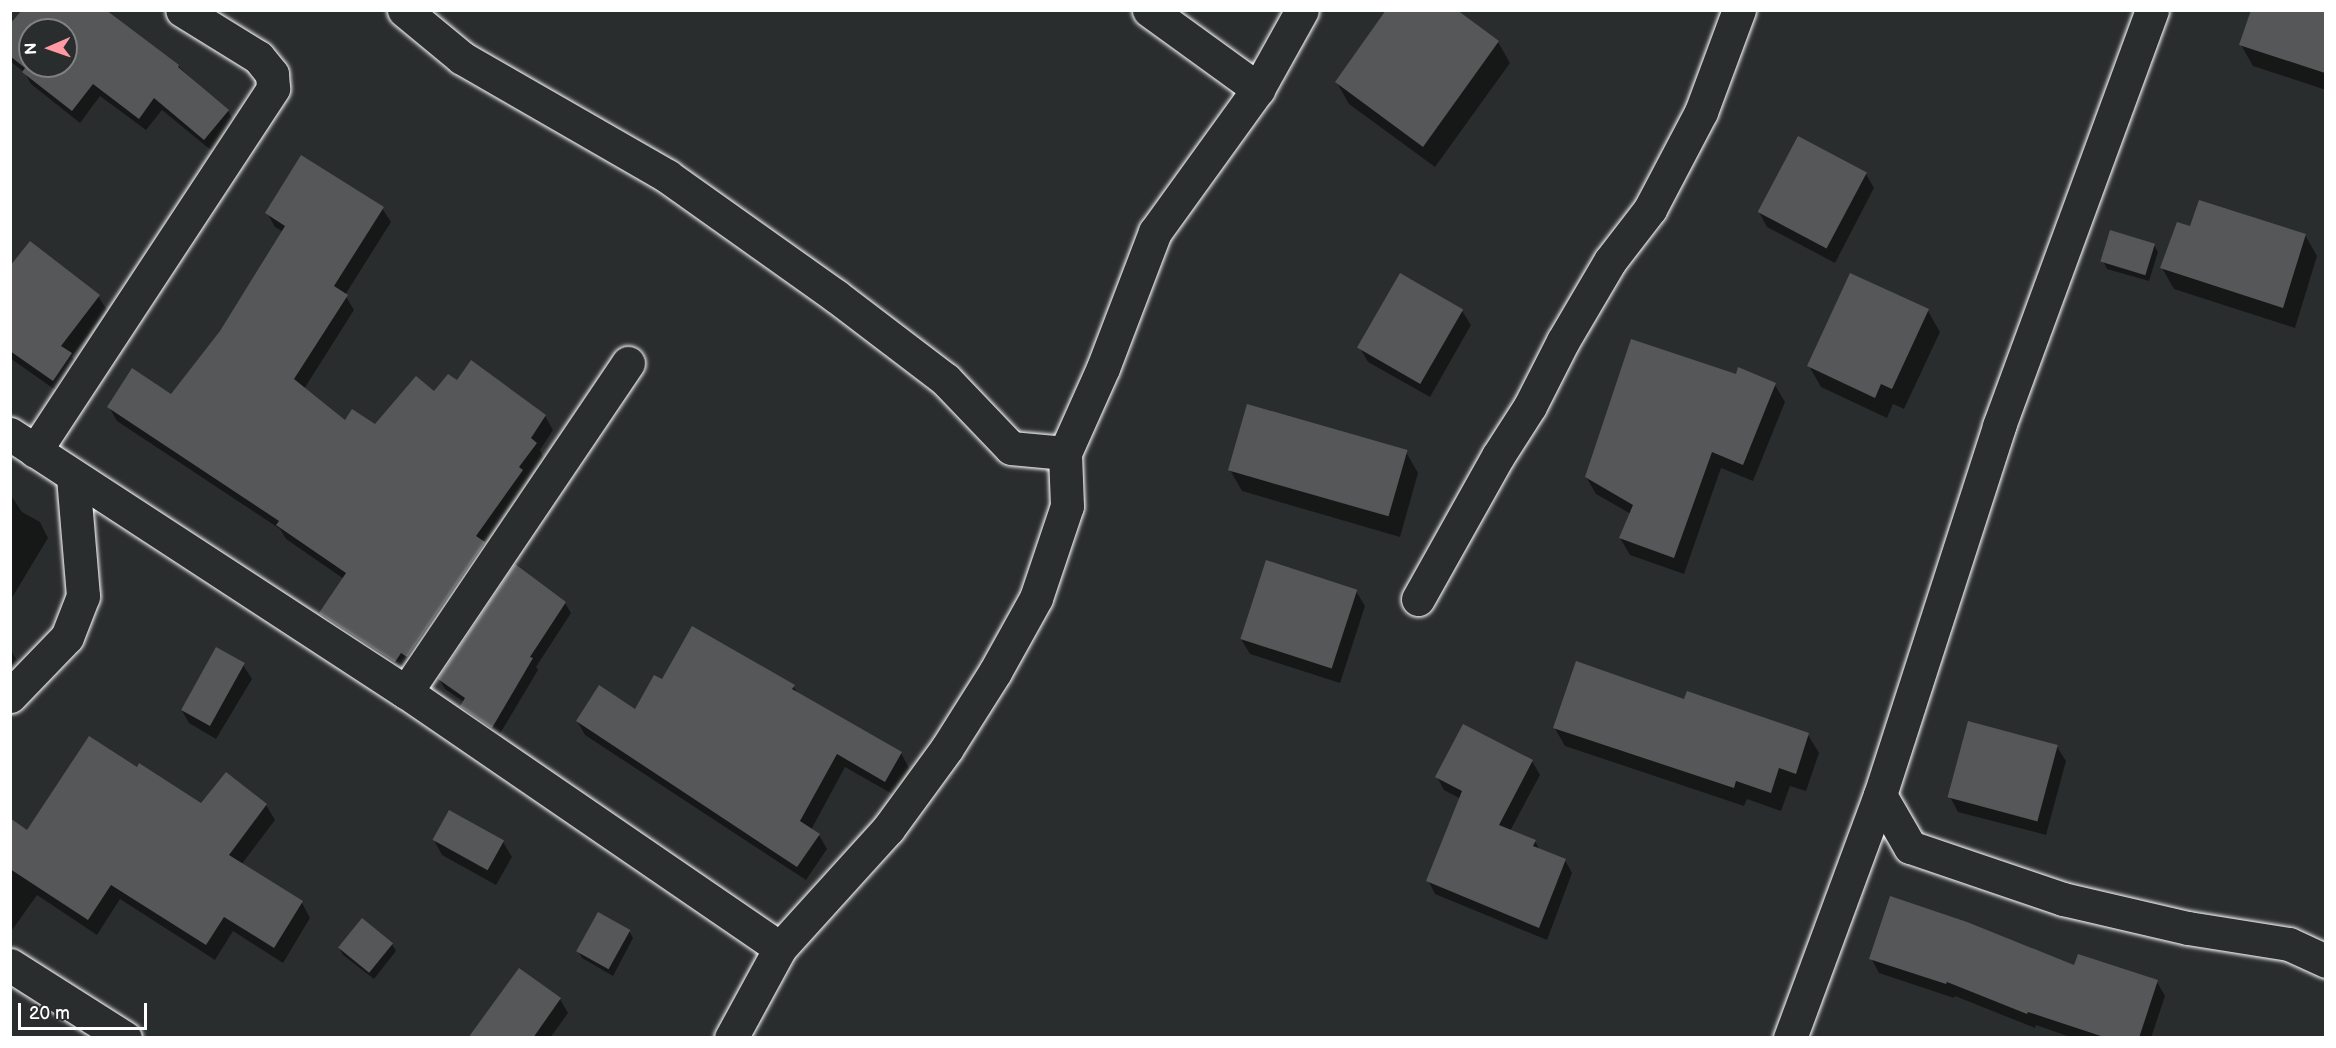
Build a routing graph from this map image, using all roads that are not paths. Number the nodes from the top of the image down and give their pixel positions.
1 (182, 10) edge
2 (404, 10) edge
3 (1149, 10) edge
4 (1302, 10) edge
5 (1739, 10) edge
6 (2152, 10) edge
7 (1258, 89) junction
8 (628, 363) dead end
9 (23, 442) edge
10 (1065, 453) junction
11 (73, 476) junction
12 (1418, 599) dead end
13 (406, 692) junction
14 (10, 696) edge
15 (1880, 795) junction
16 (780, 948) junction
17 (2325, 961) edge
18 (10, 965) edge
19 (125, 1038) edge
20 (731, 1038) edge
21 (1790, 1038) edge

1 - 9 street
2 - 10 street
3 - 7 street
4 - 7 street
5 - 12 street
6 - 15 street
7 - 10 street
8 - 13 street
9 - 11 street
10 - 16 street
11 - 13 street
11 - 14 street
13 - 16 street
15 - 17 street
15 - 21 street
16 - 20 street
18 - 19 street

